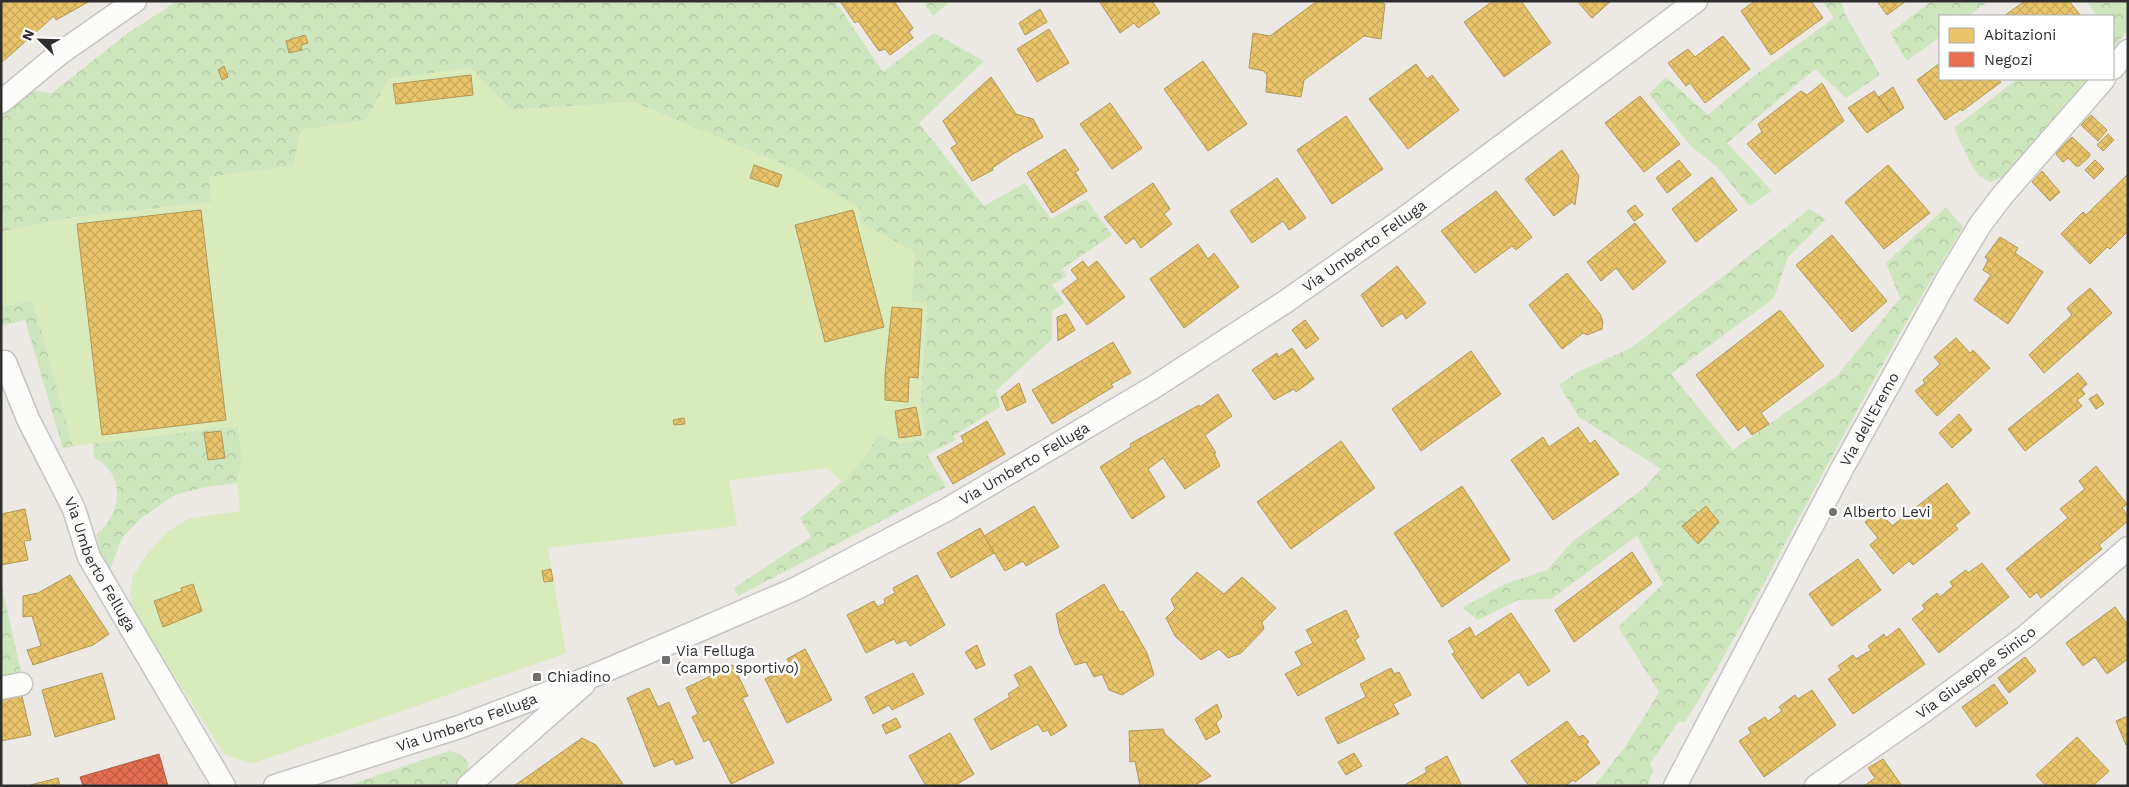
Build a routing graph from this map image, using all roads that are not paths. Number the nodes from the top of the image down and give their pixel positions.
1 (135, 1) edge
2 (1696, 1) edge
3 (2128, 51) edge
4 (2114, 67) edge
5 (2103, 80) edge
6 (1, 102) edge
7 (5, 362) dead end
8 (2128, 548) edge
9 (592, 676) junction
10 (224, 786) edge
11 (275, 786) edge
12 (468, 786) edge
13 (1675, 786) edge
14 (1816, 786) edge

1 - 6 street
2 - 9 street, Via Umberto Felluga
3 - 4 street
5 - 13 street, Via dell'Eremo
7 - 10 street, Via Umberto Felluga
8 - 14 street, Via Giuseppe Sinico
9 - 11 street, Via Umberto Felluga
9 - 12 street

